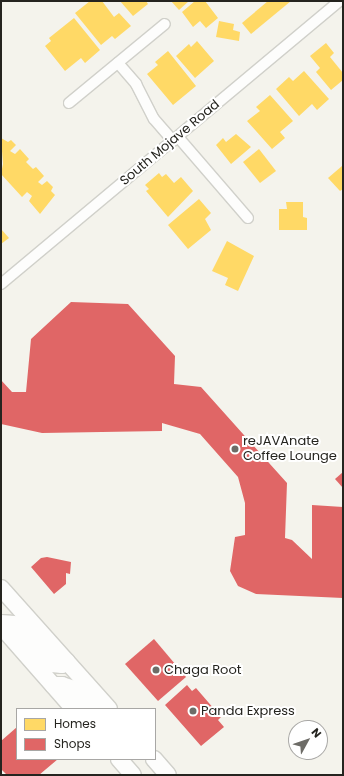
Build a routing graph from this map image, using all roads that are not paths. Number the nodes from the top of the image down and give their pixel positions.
1 (339, 1) edge
2 (164, 24) dead end
3 (118, 62) junction
4 (69, 103) dead end
5 (175, 139) junction
6 (248, 218) dead end
7 (1, 284) edge
8 (1, 588) edge
9 (1, 623) edge
10 (1, 626) edge
11 (67, 661) junction
12 (53, 685) junction
13 (73, 708) edge
14 (91, 708) edge
15 (108, 708) edge
16 (120, 760) edge
17 (155, 760) edge
18 (133, 775) edge
19 (168, 775) edge

1 - 5 street, South Mojave Road
2 - 3 street
3 - 4 street
3 - 5 street
5 - 6 street
5 - 7 street, South Mojave Road
8 - 11 main road
9 - 11 main road
10 - 12 main road
11 - 15 main road
12 - 13 main road
12 - 14 main road
16 - 18 main road
17 - 19 main road

